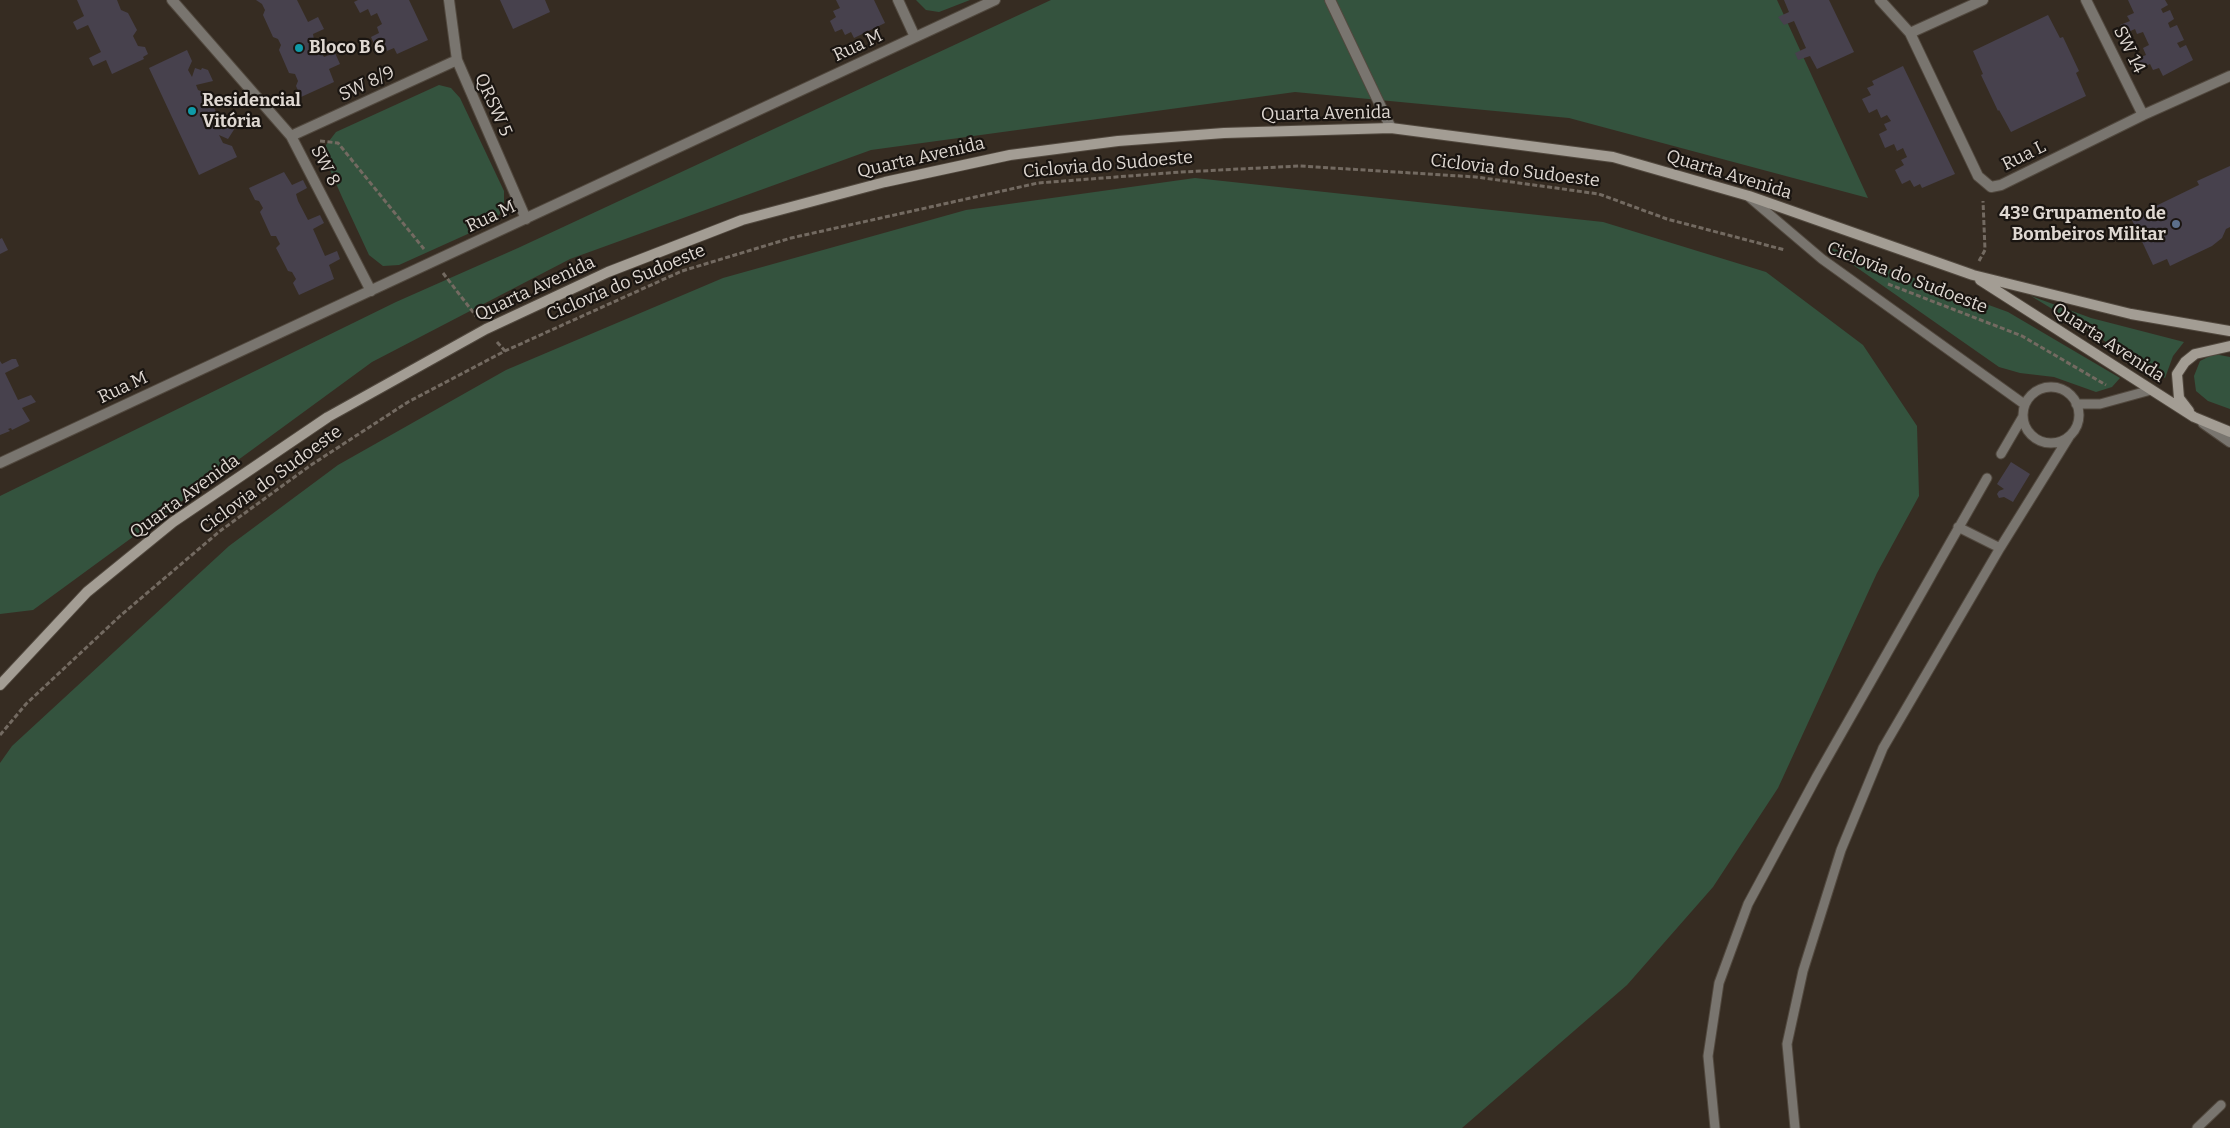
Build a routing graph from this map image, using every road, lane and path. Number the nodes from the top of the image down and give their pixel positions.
1 (172, 0) edge
2 (449, 0) edge
3 (898, 0) edge
4 (995, 0) edge
5 (1330, 0) edge
6 (1880, 0) edge
7 (1983, 0) edge
8 (2086, 0) edge
9 (1910, 33) junction
10 (915, 37) junction
11 (457, 60) junction
12 (2230, 76) edge
13 (2143, 115) junction
14 (1390, 128) junction
15 (291, 136) junction
16 (319, 141) dead end
17 (1988, 186) junction
18 (1748, 196) junction
19 (526, 219) junction
20 (1793, 252) dead end
21 (434, 262) junction
22 (1973, 275) junction
23 (1885, 284) dead end
24 (370, 291) junction
25 (486, 329) junction
26 (2230, 332) edge
27 (2230, 346) edge
28 (505, 351) junction
29 (2150, 390) junction
30 (2128, 397) junction
31 (2024, 404) junction
32 (2076, 404) junction
33 (2194, 417) junction
34 (2022, 418) junction
35 (2230, 432) edge
36 (2069, 437) junction
37 (2230, 442) edge
38 (2000, 454) dead end
39 (0, 463) edge
40 (1987, 478) dead end
41 (1958, 527) junction
42 (2000, 548) junction
43 (0, 685) edge
44 (0, 735) edge
45 (2221, 1105) dead end
46 (1715, 1128) edge
47 (1795, 1128) edge
48 (2196, 1128) edge

1 - 15 street, SW 8
2 - 11 street, QRSW 5
3 - 10 street
4 - 10 street, Rua M
5 - 14 street
6 - 9 street, Rua L
7 - 9 street
8 - 13 street, SW 14
9 - 17 street, Rua L
10 - 19 street, Rua M
11 - 15 street, SW 8/9
11 - 19 street, QRSW 5
12 - 13 street, Rua L
13 - 17 street, Rua L
14 - 18 main road, Quarta Avenida
14 - 25 main road, Quarta Avenida
15 - 24 street, SW 8
16 - 21 path
17 - 22 path
18 - 22 main road, Quarta Avenida
18 - 31 lane
19 - 21 street, Rua M
20 - 28 path, Ciclovia do Sudoeste
21 - 24 street, Rua M
21 - 25 path
22 - 26 main road, Quarta Avenida
22 - 29 main road, Quarta Avenida
23 - 30 path, Ciclovia do Sudoeste
24 - 39 street, Rua M
25 - 28 path
25 - 43 main road, Quarta Avenida
27 - 33 main road
28 - 44 path, Ciclovia do Sudoeste
29 - 30 lane
29 - 33 main road, Quarta Avenida
30 - 32 lane
31 - 32 lane
31 - 34 lane
32 - 36 lane
33 - 35 main road, Quarta Avenida
33 - 37 street
34 - 36 lane
34 - 38 lane
36 - 42 lane
40 - 41 lane
41 - 42 lane
41 - 46 lane
42 - 47 lane
45 - 48 lane

